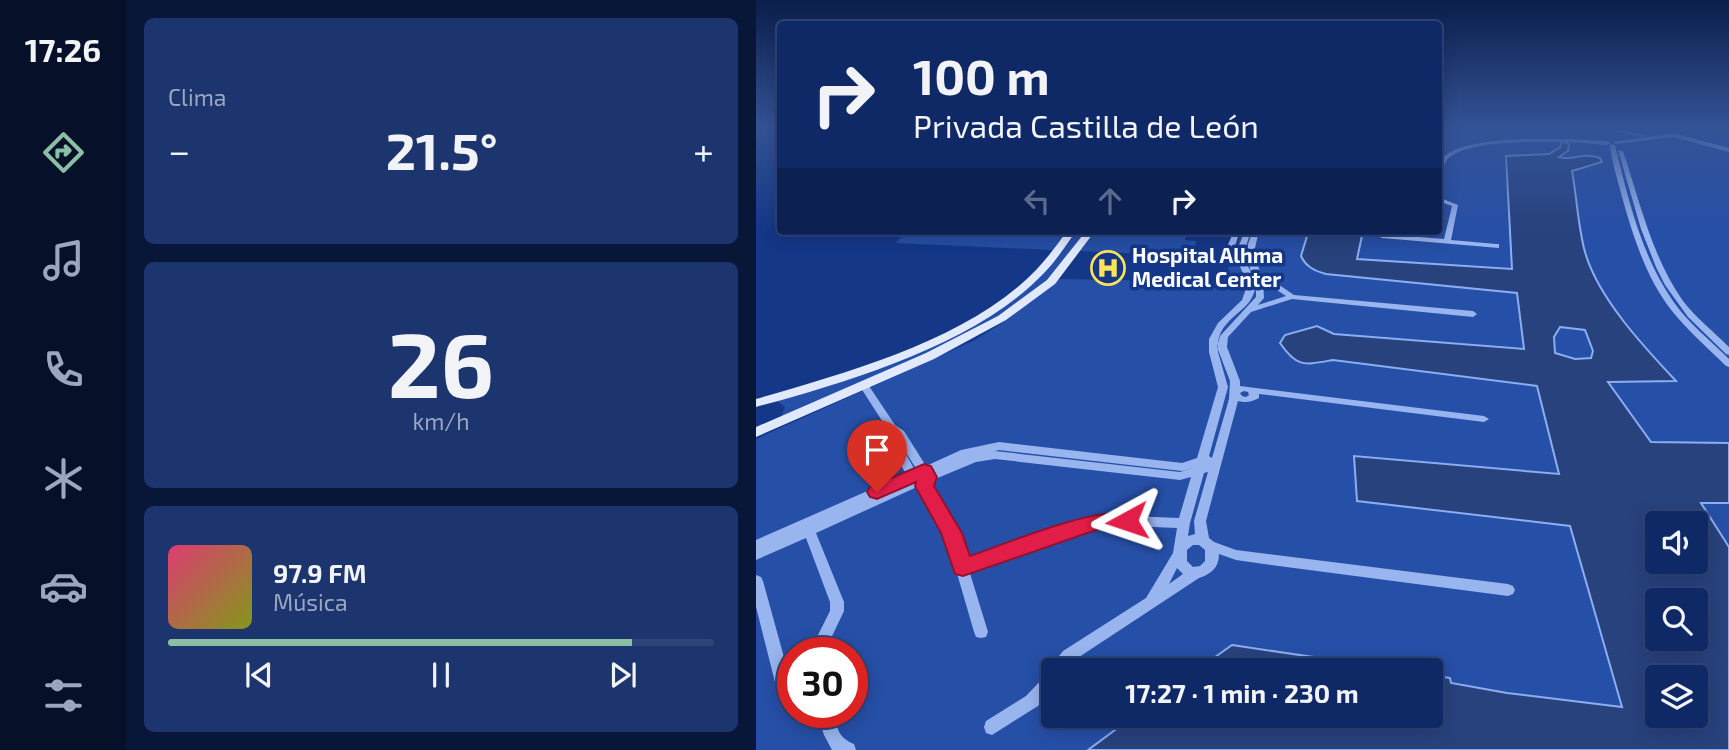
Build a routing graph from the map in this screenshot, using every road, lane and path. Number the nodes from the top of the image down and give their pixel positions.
1 (1620, 163) edge
2 (1442, 200) edge
3 (1643, 234) junction
4 (1069, 235) edge
5 (1087, 235) edge
6 (1235, 235) edge
7 (1246, 235) edge
8 (1255, 235) edge
9 (1382, 236) dead end
10 (1447, 242) junction
11 (1496, 246) dead end
12 (1230, 249) dead end
13 (1058, 250) junction
14 (1075, 251) junction
15 (1048, 262) junction
16 (1062, 268) junction
17 (1256, 274) junction
18 (1281, 290) junction
19 (1255, 294) junction
20 (1293, 297) junction
21 (1273, 303) junction
22 (1250, 310) junction
23 (1473, 314) dead end
24 (1729, 352) edge
25 (1729, 364) edge
26 (1233, 375) junction
27 (864, 385) junction
28 (1223, 387) junction
29 (1235, 394) junction
30 (1250, 394) junction
31 (759, 402) edge
32 (1220, 402) junction
33 (1232, 409) junction
34 (1484, 419) dead end
35 (762, 430) edge
36 (1063, 458) junction
37 (1216, 460) junction
38 (1201, 466) junction
39 (1180, 476) junction
40 (921, 478) junction
41 (1195, 490) junction
42 (1184, 523) junction
43 (808, 528) junction
44 (1208, 544) junction
45 (756, 546) edge
46 (1179, 553) junction
47 (756, 555) edge
48 (1236, 555) junction
49 (963, 567) junction
50 (1205, 568) junction
51 (757, 584) edge
52 (1508, 590) dead end
53 (1152, 600) junction
54 (981, 632) dead end
55 (824, 637) edge
56 (1066, 658) edge
57 (777, 660) edge
58 (1041, 693) edge
59 (992, 727) dead end
60 (830, 728) edge
61 (848, 750) edge

1 - 3 street
2 - 10 street
3 - 24 street
3 - 25 street
4 - 13 main road
5 - 14 main road
6 - 12 street
7 - 19 street
8 - 17 street
9 - 10 street
10 - 11 street
13 - 14 main road
13 - 15 main road
14 - 16 main road
15 - 16 main road
15 - 31 main road
16 - 27 main road
17 - 18 street
17 - 19 street
18 - 19 street
18 - 20 street
19 - 21 street
19 - 22 street
19 - 28 street
20 - 21 street
20 - 23 street
21 - 22 street
22 - 26 street
26 - 29 street
26 - 30 street
27 - 35 main road
27 - 40 street
28 - 29 street
28 - 32 street
29 - 30 street
29 - 32 street
29 - 33 street
30 - 33 street
30 - 34 street
31 - 35 main road
32 - 38 street
33 - 37 street
36 - 38 street
36 - 39 street
36 - 40 street
37 - 38 street
37 - 44 street
38 - 39 street
38 - 41 street
39 - 41 street
40 - 43 street
40 - 49 street
41 - 42 street
42 - 46 street
42 - 49 street
43 - 45 street
43 - 47 street
43 - 55 street
44 - 46 street
44 - 48 street
44 - 50 street
46 - 50 street
46 - 53 street
48 - 50 street
48 - 52 street
49 - 54 street
50 - 53 street
51 - 57 street
53 - 56 street
58 - 59 street
60 - 61 street

